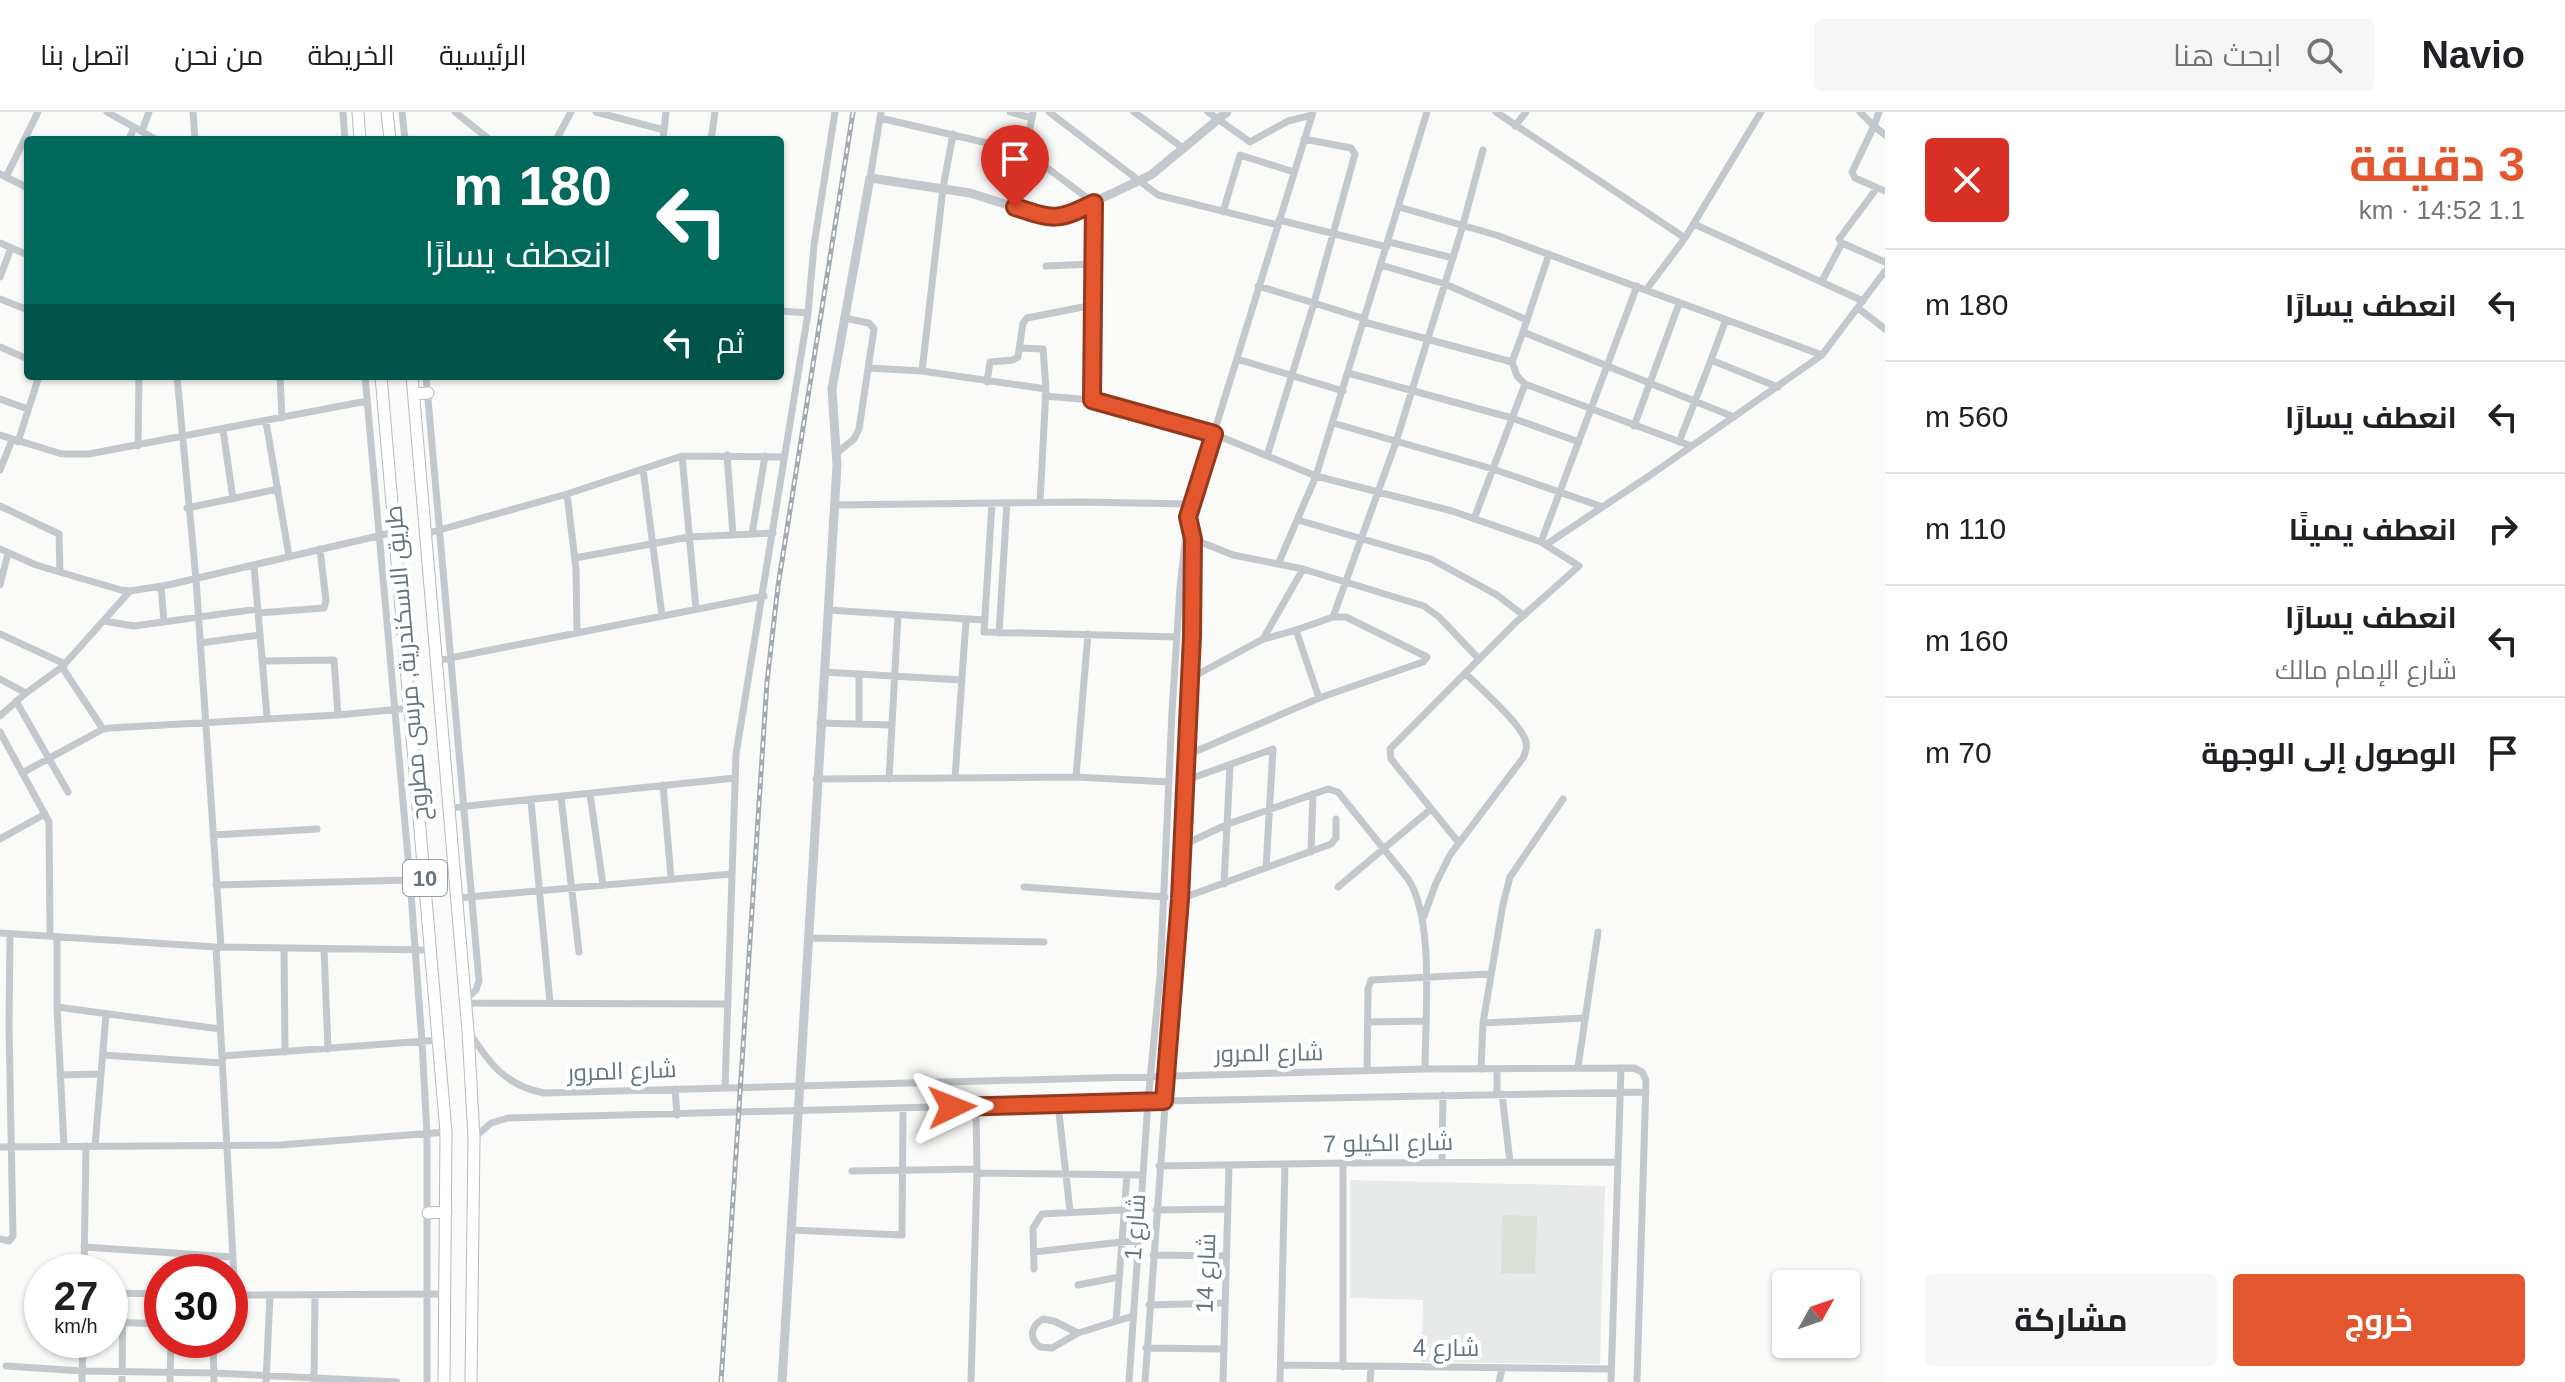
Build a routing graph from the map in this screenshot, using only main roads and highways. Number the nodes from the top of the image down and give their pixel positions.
1 (358, 112) edge
2 (387, 112) edge
3 (360, 136) edge
4 (390, 136) edge
5 (381, 380) edge
6 (412, 380) edge
7 (428, 393) road end
8 (414, 394) junction
9 (433, 446) road end
10 (418, 448) junction
11 (446, 1212) junction
12 (428, 1213) road end
13 (444, 1382) edge
14 (471, 1382) edge

1 - 3 main road
2 - 4 main road
5 - 11 main road, طريق الاسكندرية, مرسى مطروح / 10
6 - 8 main road, طريق الاسكندرية, مرسى مطروح / 10
7 - 8 main road
8 - 10 main road, طريق الاسكندرية, مرسى مطروح / 10
9 - 10 main road
10 - 14 main road, طريق الاسكندرية, مرسى مطروح / 10
11 - 12 main road
11 - 13 main road, طريق الاسكندرية, مرسى مطروح / 10

